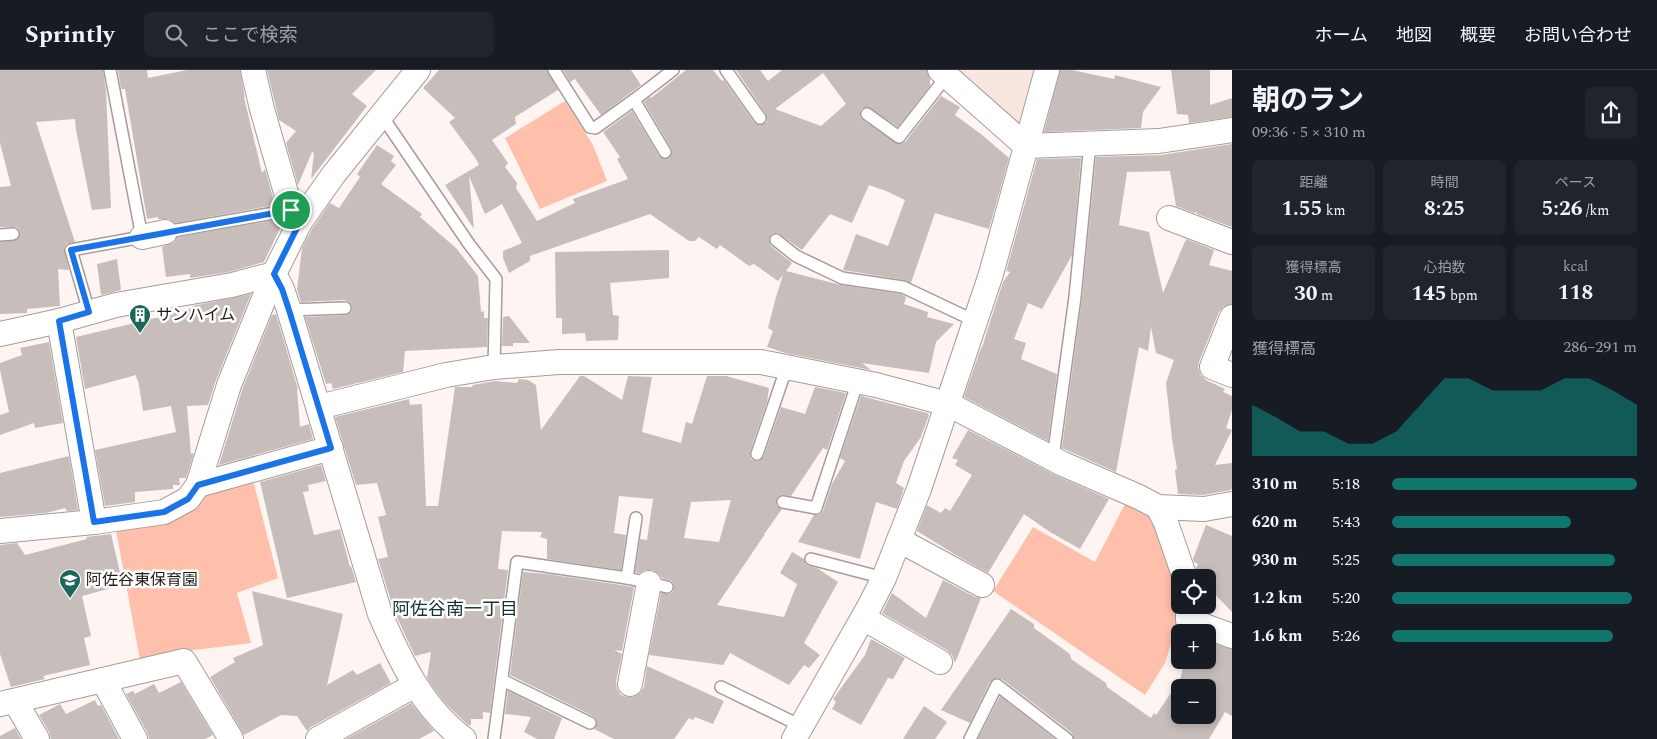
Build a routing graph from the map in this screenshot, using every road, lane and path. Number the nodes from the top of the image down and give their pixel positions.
1 (110, 70) edge
2 (253, 70) edge
3 (418, 70) edge
4 (554, 70) edge
5 (673, 70) edge
6 (726, 70) edge
7 (1047, 70) edge
8 (943, 73) edge
9 (634, 100) junction
10 (867, 114) dead end
11 (382, 116) junction
12 (760, 118) dead end
13 (1232, 130) edge
14 (1090, 142) junction
15 (1026, 146) junction
16 (665, 152) dead end
17 (295, 216) junction
18 (1169, 218) dead end
19 (165, 232) joint
20 (0, 234) edge
21 (13, 234) dead end
22 (142, 237) junction
23 (776, 240) dead end
24 (1232, 242) edge
25 (274, 274) junction
26 (345, 308) dead end
27 (289, 310) junction
28 (89, 312) junction
29 (1232, 317) edge
30 (59, 321) junction
31 (975, 321) junction
32 (0, 334) edge
33 (494, 367) junction
34 (792, 368) junction
35 (1232, 375) edge
36 (858, 381) junction
37 (948, 404) junction
38 (319, 407) junction
39 (331, 448) junction
40 (757, 454) dead end
41 (1053, 458) junction
42 (198, 485) junction
43 (783, 502) dead end
44 (1232, 504) edge
45 (1158, 507) junction
46 (636, 518) dead end
47 (94, 522) junction
48 (0, 531) edge
49 (899, 540) junction
50 (811, 559) dead end
51 (1182, 569) edge
52 (884, 578) junction
53 (648, 582) junction
54 (982, 584) dead end
55 (1188, 614) edge
56 (863, 618) junction
57 (1232, 636) edge
58 (940, 662) dead end
59 (103, 680) junction
60 (502, 680) junction
61 (630, 684) dead end
62 (414, 685) junction
63 (720, 687) dead end
64 (7, 702) edge
65 (590, 722) dead end
66 (798, 732) edge
67 (37, 739) edge
68 (135, 739) edge
69 (231, 739) edge
70 (318, 739) edge
71 (464, 739) edge
72 (494, 739) edge
73 (970, 739) edge
74 (1066, 739) edge

1 - 22 lane
2 - 17 street
3 - 11 street
4 - 9 lane
5 - 9 lane
6 - 12 lane
7 - 15 street
8 - 10 lane
8 - 15 street
9 - 16 lane
11 - 17 street
11 - 33 lane
13 - 14 street
14 - 15 street
14 - 41 lane
15 - 31 street
17 - 19 lane
17 - 25 street
18 - 24 street
19 - 22 street
20 - 21 lane
22 - 28 lane
23 - 31 lane
25 - 27 street
25 - 28 street
25 - 42 street
26 - 27 lane
27 - 38 street
28 - 30 street
29 - 35 street
30 - 32 street
30 - 47 street
31 - 37 street
33 - 34 street
33 - 38 street
34 - 36 street
34 - 40 lane
36 - 37 street
36 - 43 lane
37 - 41 street
37 - 49 street
38 - 39 street
39 - 42 street
39 - 62 street
41 - 45 street
42 - 47 street
44 - 45 street
45 - 51 street
46 - 53 lane
47 - 48 street
49 - 52 street
49 - 54 street
50 - 52 lane
52 - 56 street
53 - 60 lane
53 - 61 street
55 - 57 street
56 - 58 street
56 - 66 street
59 - 64 street
59 - 68 street
59 - 69 street
60 - 65 lane
60 - 72 lane
62 - 70 street
62 - 71 street
63 - 66 lane
64 - 67 street
73 - 74 lane

